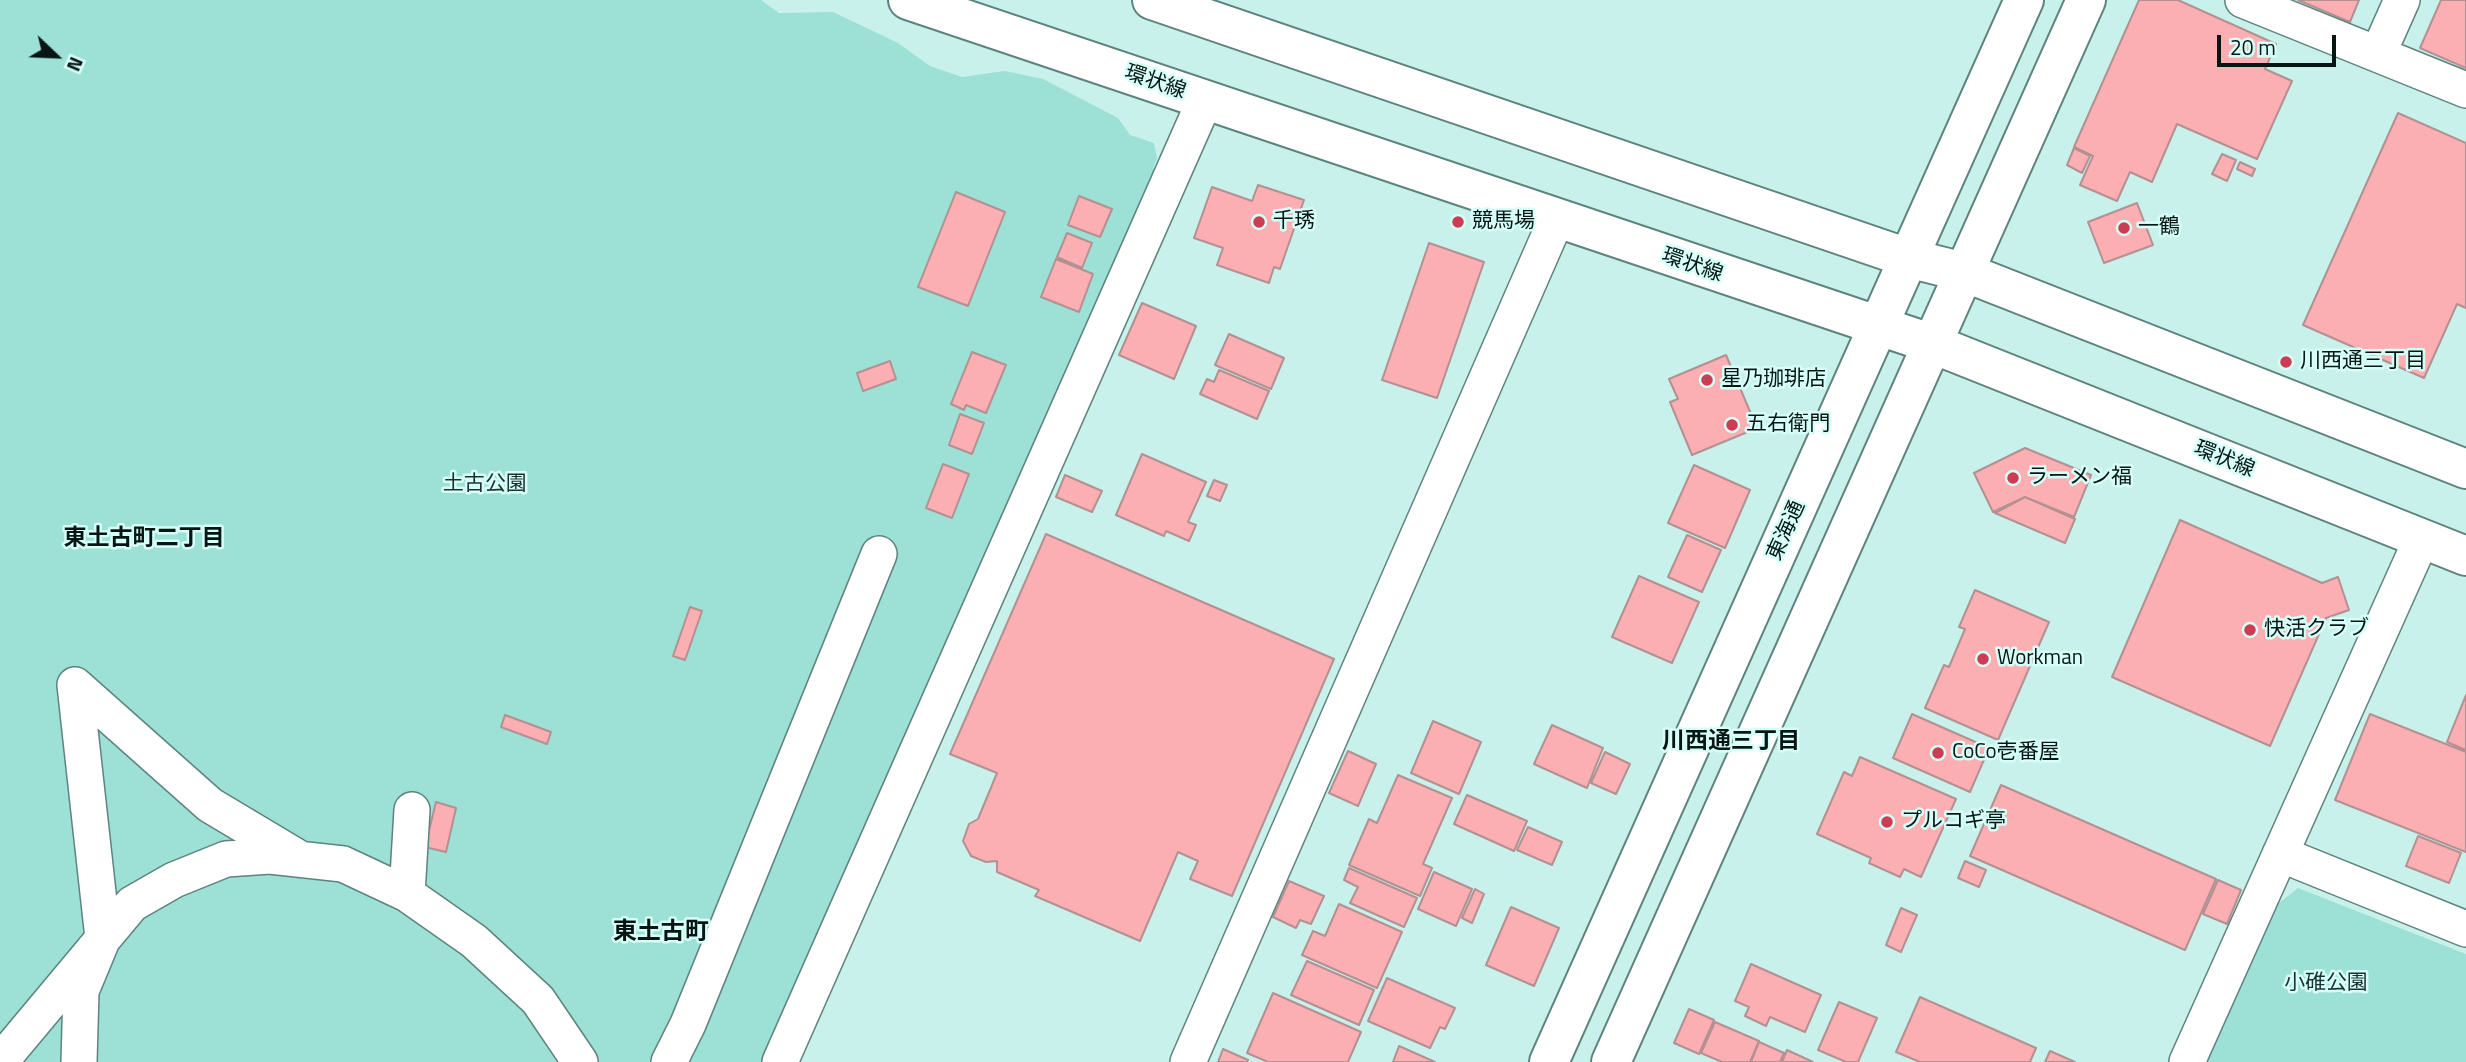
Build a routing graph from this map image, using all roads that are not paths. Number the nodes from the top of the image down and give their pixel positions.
1 (908, 0) edge
2 (1152, 0) edge
3 (2024, 0) edge
4 (2086, 0) edge
5 (2243, 0) edge
6 (2402, 0) edge
7 (2378, 54) junction
8 (2466, 90) edge
9 (1205, 100) junction
10 (1556, 220) junction
11 (1908, 258) junction
12 (1964, 272) junction
13 (1878, 328) junction
14 (1933, 344) junction
15 (2463, 459) edge
16 (2422, 538) junction
17 (879, 554) dead end
18 (2466, 556) edge
19 (412, 810) dead end
20 (2280, 854) junction
21 (300, 859) junction
22 (407, 894) junction
23 (2466, 929) edge
24 (103, 938) junction
25 (0, 1062) edge
26 (79, 1062) edge
27 (580, 1062) edge
28 (669, 1062) edge
29 (780, 1062) edge
30 (1188, 1062) edge
31 (1549, 1062) edge
32 (1612, 1062) edge
33 (2187, 1062) edge

1 - 9 main road, 環状線
2 - 11 main road
3 - 11 main road, 東海通
4 - 12 main road
5 - 7 street
6 - 7 street
7 - 8 street
9 - 10 main road, 環状線
9 - 29 street
10 - 13 main road, 環状線
10 - 30 street
11 - 12 main road
11 - 13 main road, 東海通
12 - 14 main road
12 - 15 main road
13 - 14 main road, 環状線
13 - 31 main road, 東海通
14 - 16 main road, 環状線
14 - 32 main road
16 - 18 main road, 環状線
16 - 20 street
17 - 28 street
19 - 22 street
20 - 23 street
20 - 33 street
21 - 22 street
21 - 24 street
21 - 24 street
22 - 27 street
24 - 25 street
24 - 26 street

